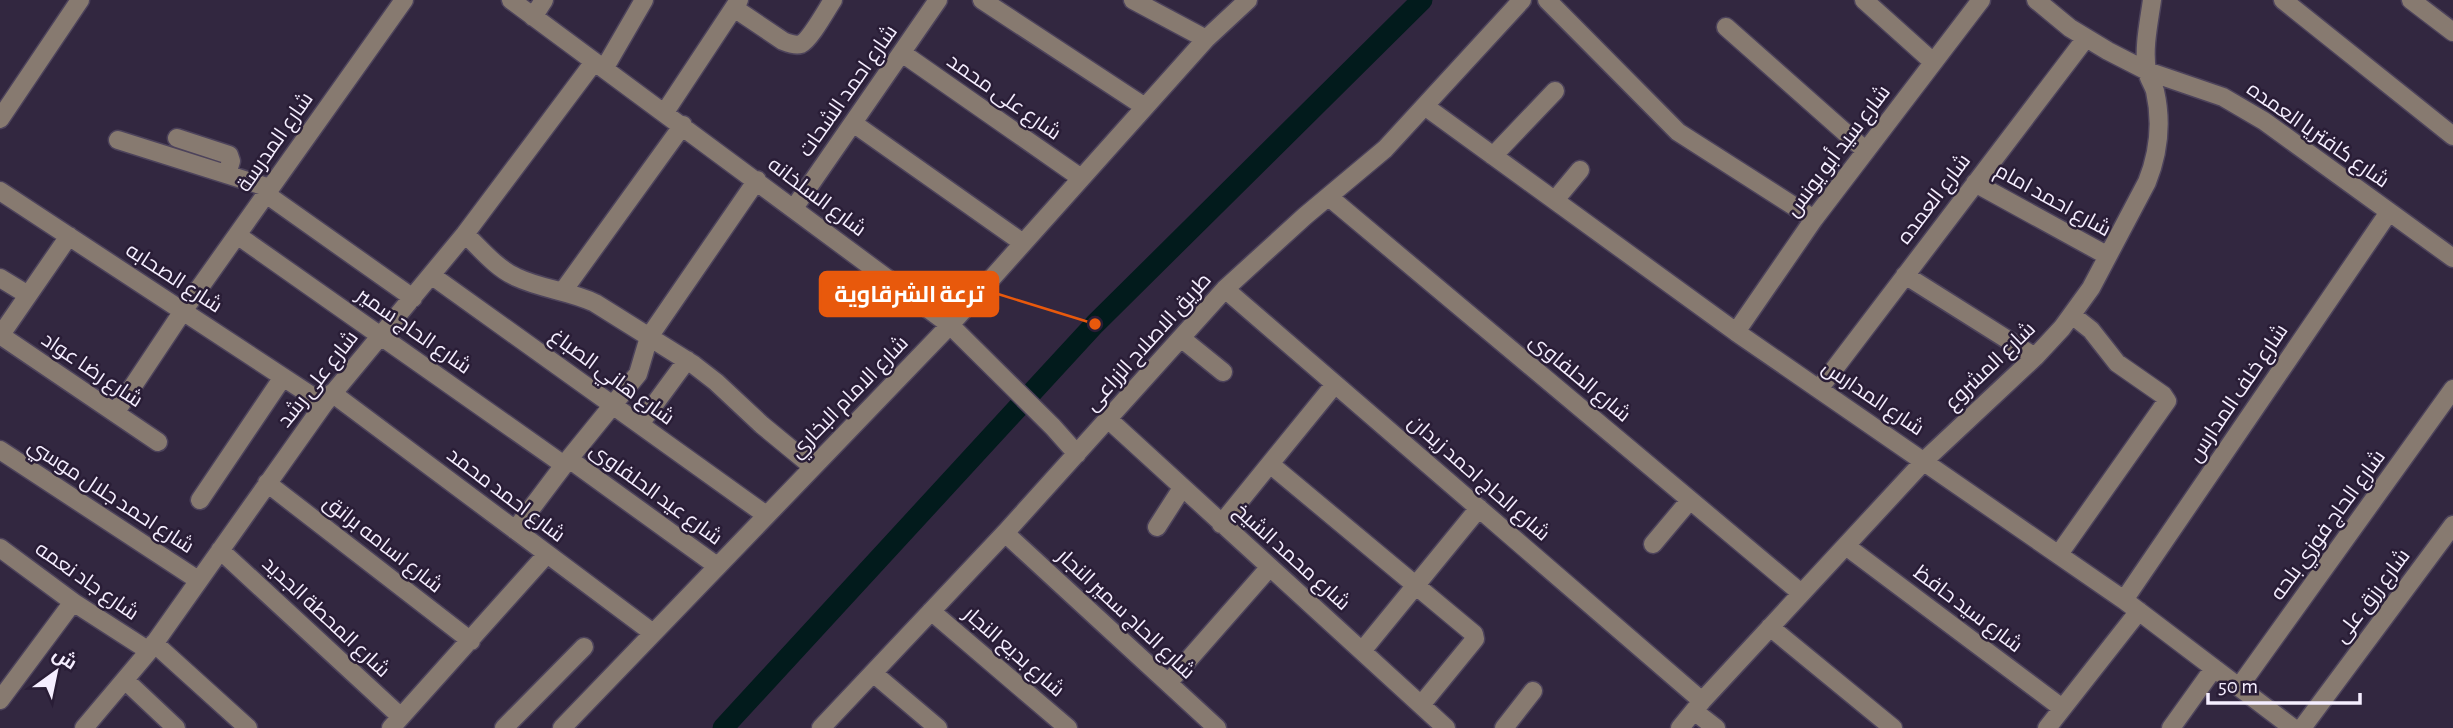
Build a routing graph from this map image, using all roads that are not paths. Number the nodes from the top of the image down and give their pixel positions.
1 (80, 0) edge
2 (404, 0) edge
3 (511, 0) edge
4 (544, 0) edge
5 (644, 0) edge
6 (833, 0) edge
7 (938, 0) edge
8 (982, 0) edge
9 (1133, 0) edge
10 (1248, 0) edge
11 (1522, 0) edge
12 (1547, 0) edge
13 (1864, 0) edge
14 (1981, 0) edge
15 (2036, 0) edge
16 (2152, 0) edge
17 (2283, 0) edge
18 (2411, 0) edge
19 (737, 4) edge
20 (534, 16) junction
21 (1726, 27) dead end
22 (2453, 32) edge
23 (1206, 38) junction
24 (2086, 38) junction
25 (902, 53) junction
26 (1933, 62) junction
27 (599, 65) junction
28 (2147, 71) junction
29 (1555, 91) dead end
30 (1145, 107) junction
31 (1426, 107) junction
32 (664, 113) junction
33 (0, 119) edge
34 (853, 123) junction
35 (683, 125) junction
36 (2453, 136) edge
37 (177, 138) dead end
38 (118, 140) dead end
39 (1866, 151) junction
40 (1493, 156) junction
41 (1580, 170) dead end
42 (227, 174) junction
43 (1081, 178) junction
44 (757, 180) junction
45 (1975, 183) junction
46 (0, 191) edge
47 (268, 191) junction
48 (1329, 197) junction
49 (1555, 201) junction
50 (794, 208) junction
51 (2389, 212) junction
52 (1814, 219) junction
53 (465, 234) junction
54 (237, 235) junction
55 (69, 236) junction
56 (1023, 243) junction
57 (2108, 256) junction
58 (2453, 258) edge
59 (431, 275) junction
60 (1906, 275) junction
61 (0, 278) edge
62 (1225, 289) junction
63 (564, 291) junction
64 (28, 295) junction
65 (413, 298) junction
66 (183, 311) junction
67 (2072, 315) junction
68 (950, 325) junction
69 (1736, 332) junction
70 (0, 336) edge
71 (382, 336) junction
72 (649, 337) junction
73 (1181, 338) junction
74 (2035, 357) junction
75 (687, 360) junction
76 (1223, 372) dead end
77 (283, 377) junction
78 (1335, 384) junction
79 (1819, 389) junction
80 (2453, 389) edge
81 (328, 398) junction
82 (614, 405) junction
83 (115, 413) junction
84 (1108, 419) junction
85 (640, 425) junction
86 (158, 442) dead end
87 (0, 450) edge
88 (1077, 454) junction
89 (1925, 460) junction
90 (566, 462) junction
91 (1270, 464) junction
92 (813, 467) junction
93 (267, 483) junction
94 (1182, 488) junction
95 (200, 500) dead end
96 (1690, 500) junction
97 (1479, 508) junction
98 (766, 515) junction
99 (1221, 524) junction
100 (2453, 525) edge
101 (1157, 527) dead end
102 (515, 530) junction
103 (1004, 533) junction
104 (1653, 544) dead end
105 (1846, 546) junction
106 (220, 550) junction
107 (2, 553) edge
108 (547, 554) junction
109 (2059, 554) junction
110 (718, 566) junction
111 (1269, 568) junction
112 (198, 580) junction
113 (1416, 585) junction
114 (1801, 593) junction
115 (2124, 600) junction
116 (73, 601) junction
117 (931, 611) junction
118 (2139, 611) junction
119 (1770, 627) junction
120 (653, 633) junction
121 (471, 641) junction
122 (584, 646) dead end
123 (152, 647) junction
124 (1362, 652) junction
125 (2214, 668) junction
126 (873, 673) junction
127 (125, 680) junction
128 (1167, 683) junction
129 (2239, 687) junction
130 (1533, 691) dead end
131 (0, 700) edge
132 (1421, 705) junction
133 (1698, 706) junction
134 (2062, 708) junction
135 (396, 723) edge
136 (84, 728) edge
137 (176, 728) edge
138 (248, 728) edge
139 (504, 728) edge
140 (562, 728) edge
141 (821, 728) edge
142 (937, 728) edge
143 (1068, 728) edge
144 (1217, 728) edge
145 (1446, 728) edge
146 (1504, 728) edge
147 (1680, 728) edge
148 (1716, 728) edge
149 (1893, 728) edge
150 (2047, 728) edge
151 (2171, 728) edge
152 (2293, 728) edge
153 (2302, 728) edge

1 - 33 street
2 - 47 street, شارع المدرسة
3 - 20 street, شارع السلخانه
4 - 20 street
5 - 27 street, شارع على رشد
6 - 19 street
7 - 25 street, شارع احمد الشحات
8 - 30 street
9 - 23 street
10 - 23 street, شارع الامام البخاري
11 - 31 street, طريق الاصلاح الزراعى
12 - 52 street
13 - 26 street
14 - 26 street, شارع سيد أبو يونس
15 - 24 street, شارع كافتريا العمده
16 - 28 street, شارع المشروع
17 - 36 street
18 - 22 street
19 - 32 street
20 - 27 street, شارع السلخانه
21 - 39 street
23 - 30 street, شارع الامام البخاري
24 - 28 street, شارع كافتريا العمده
24 - 45 street, شارع العمده
25 - 34 street, شارع احمد الشحات
25 - 43 street, شارع على محمد
26 - 39 street, شارع سيد أبو يونس
27 - 32 street, شارع السلخانه
27 - 53 street, شارع على رشد
28 - 51 street, شارع كافتريا العمده
28 - 57 street, شارع المشروع
29 - 40 street
30 - 43 street, شارع الامام البخاري
31 - 40 street, شارع المدارس
31 - 48 street, طريق الاصلاح الزراعى
32 - 35 street, شارع السلخانه
34 - 50 street, شارع احمد الشحات
34 - 56 street
35 - 44 street, شارع السلخانه
35 - 63 street
37 - 42 street
38 - 42 street
39 - 52 street, شارع سيد أبو يونس
40 - 49 street, شارع المدارس
41 - 49 street
42 - 47 street
43 - 56 street, شارع الامام البخاري
44 - 50 street, شارع السلخانه
44 - 72 street
45 - 57 street, شارع احمد امام
45 - 60 street, شارع العمده
46 - 55 street, شارع الصحابه
47 - 54 street, شارع المدرسة
47 - 65 street
48 - 62 street, طريق الاصلاح الزراعى
48 - 96 street, شارع الحلفاوى
49 - 69 street, شارع المدارس
50 - 68 street, شارع السلخانه
51 - 58 street, شارع كافتريا العمده
51 - 115 street, شارع خلف المدارس
52 - 69 street, شارع سيد أبو يونس
53 - 59 street, شارع على رشد
53 - 63 street
54 - 66 street, شارع المدرسة
54 - 71 street, شارع الحاج سمير
55 - 64 street
55 - 66 street, شارع الصحابه
56 - 68 street, شارع الامام البخاري
57 - 67 street, شارع المشروع
59 - 65 street, شارع على رشد
59 - 82 street, شارع هاني الصباغ
60 - 74 street
60 - 79 street, شارع العمده
61 - 64 street
62 - 73 street, طريق الاصلاح الزراعى
62 - 78 street, شارع الحاج احمد زيدان
63 - 72 street
64 - 70 street
65 - 71 street, شارع على رشد
66 - 77 street, شارع الصحابه
66 - 83 street, شارع المدرسة
67 - 74 street, شارع المشروع
67 - 109 street
68 - 88 street, شارع السلخانه
68 - 92 street, شارع الامام البخاري
69 - 79 street, شارع المدارس
70 - 83 street, شارع رضا عواد
71 - 81 street, شارع على رشد
71 - 90 street, شارع الحاج سمير
72 - 75 street
72 - 82 street
73 - 76 street
73 - 84 street, طريق الاصلاح الزراعى
74 - 89 street, شارع المشروع
75 - 85 street
75 - 92 street
77 - 81 street, شارع الصحابه
77 - 95 street
78 - 91 street
78 - 97 street, شارع الحاج احمد زيدان
79 - 89 street, شارع المدارس
80 - 129 street, شارع الحاج فوزي بلحه
81 - 93 street, شارع على رشد
81 - 102 street, شارع احمد محمد
82 - 85 street, شارع هاني الصباغ
82 - 90 street
83 - 86 street, شارع رضا عواد
84 - 88 street, طريق الاصلاح الزراعى
84 - 94 street, شارع محمد الشيخ
85 - 98 street, شارع هاني الصباغ
87 - 112 street, شارع احمد جلال موسي
88 - 103 street, طريق الاصلاح الزراعى
89 - 105 street, شارع المشروع
89 - 109 street, شارع المدارس
90 - 102 street
90 - 110 street, شارع عيد الحلفاوى
91 - 99 street
91 - 113 street
92 - 98 street, شارع الامام البخاري
93 - 106 street, شارع على رشد
93 - 121 street, شارع اسامه برانق
94 - 99 street, شارع محمد الشيخ
94 - 101 street
96 - 104 street
96 - 114 street, شارع الحلفاوى
97 - 113 street
97 - 133 street, شارع الحاج احمد زيدان
98 - 110 street, شارع الامام البخاري
99 - 111 street, شارع محمد الشيخ
100 - 153 street, شارع رزق على
102 - 108 street, شارع احمد محمد
103 - 117 street, طريق الاصلاح الزراعى
103 - 128 street, شارع الحاج سمير النجار
105 - 114 street, شارع المشروع
105 - 134 street, شارع سيد حافظ
106 - 112 street, شارع على رشد
106 - 135 street, شارع المحطة الجديد
107 - 116 street, شارع جاد نعمه
108 - 120 street, شارع احمد محمد
108 - 121 street
109 - 115 street, شارع المدارس
110 - 120 street, شارع الامام البخاري
111 - 124 street, شارع محمد الشيخ
111 - 128 street
112 - 123 street, شارع على رشد
113 - 124 street
113 - 132 street
114 - 119 street, شارع المشروع
115 - 118 street, شارع المدارس
116 - 123 street, شارع جاد نعمه
116 - 131 street
117 - 126 street, طريق الاصلاح الزراعى
117 - 143 street, شارع بديع النجار
118 - 125 street, شارع المدارس
118 - 134 street
119 - 133 street, شارع المشروع
119 - 149 street
120 - 140 street, شارع الامام البخاري
121 - 135 street
122 - 139 street
123 - 127 street, شارع على رشد
123 - 138 street, شارع جاد نعمه
124 - 132 street, شارع محمد الشيخ
125 - 129 street, شارع المدارس
125 - 151 street
126 - 141 street, طريق الاصلاح الزراعى
126 - 142 street
127 - 136 street, شارع على رشد
127 - 137 street
128 - 144 street, شارع الحاج سمير النجار
129 - 152 street, شارع المدارس
130 - 146 street
132 - 145 street, شارع محمد الشيخ
133 - 147 street, شارع المشروع
133 - 148 street, شارع الحاج احمد زيدان
134 - 150 street

